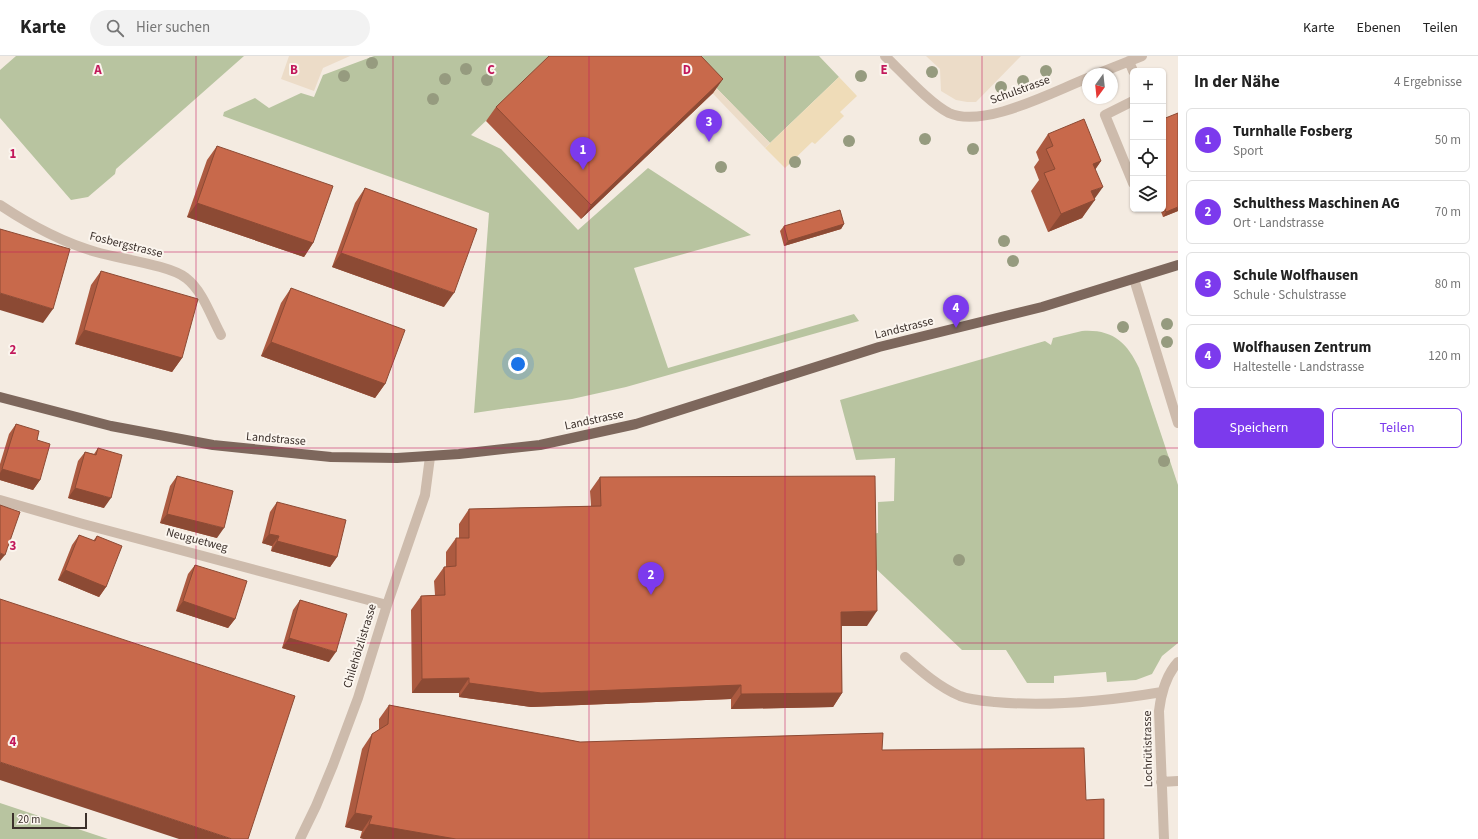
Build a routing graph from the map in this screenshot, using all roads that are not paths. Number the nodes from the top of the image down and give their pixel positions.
1 (885, 56) edge
2 (1142, 56) edge
3 (1129, 61) junction
4 (1112, 68) edge
5 (1132, 68) edge
6 (1082, 80) edge
7 (1130, 102) edge
8 (1130, 176) edge
9 (0, 205) edge
10 (1178, 265) edge
11 (1134, 279) junction
12 (221, 335) dead end
13 (0, 397) edge
14 (1178, 423) edge
15 (430, 457) junction
16 (0, 500) edge
17 (387, 605) junction
18 (905, 657) dead end
19 (1178, 662) edge
20 (1162, 692) junction
21 (1178, 781) edge
22 (1161, 782) junction
23 (300, 839) edge
24 (1164, 839) edge

1 - 6 street, Schulstrasse
2 - 3 street
3 - 4 street
3 - 5 street
7 - 8 street
9 - 12 street, Fosbergstrasse
10 - 11 main road, Landstrasse
11 - 14 street
11 - 15 main road, Landstrasse
13 - 15 main road, Landstrasse
15 - 17 street, Chilehölzlistrasse
16 - 17 street, Neuguetweg
17 - 23 street, Chilehölzlistrasse
18 - 20 street
19 - 20 street, Lochrütistrasse
20 - 22 street, Lochrütistrasse
21 - 22 street
22 - 24 street, Lochrütistrasse

